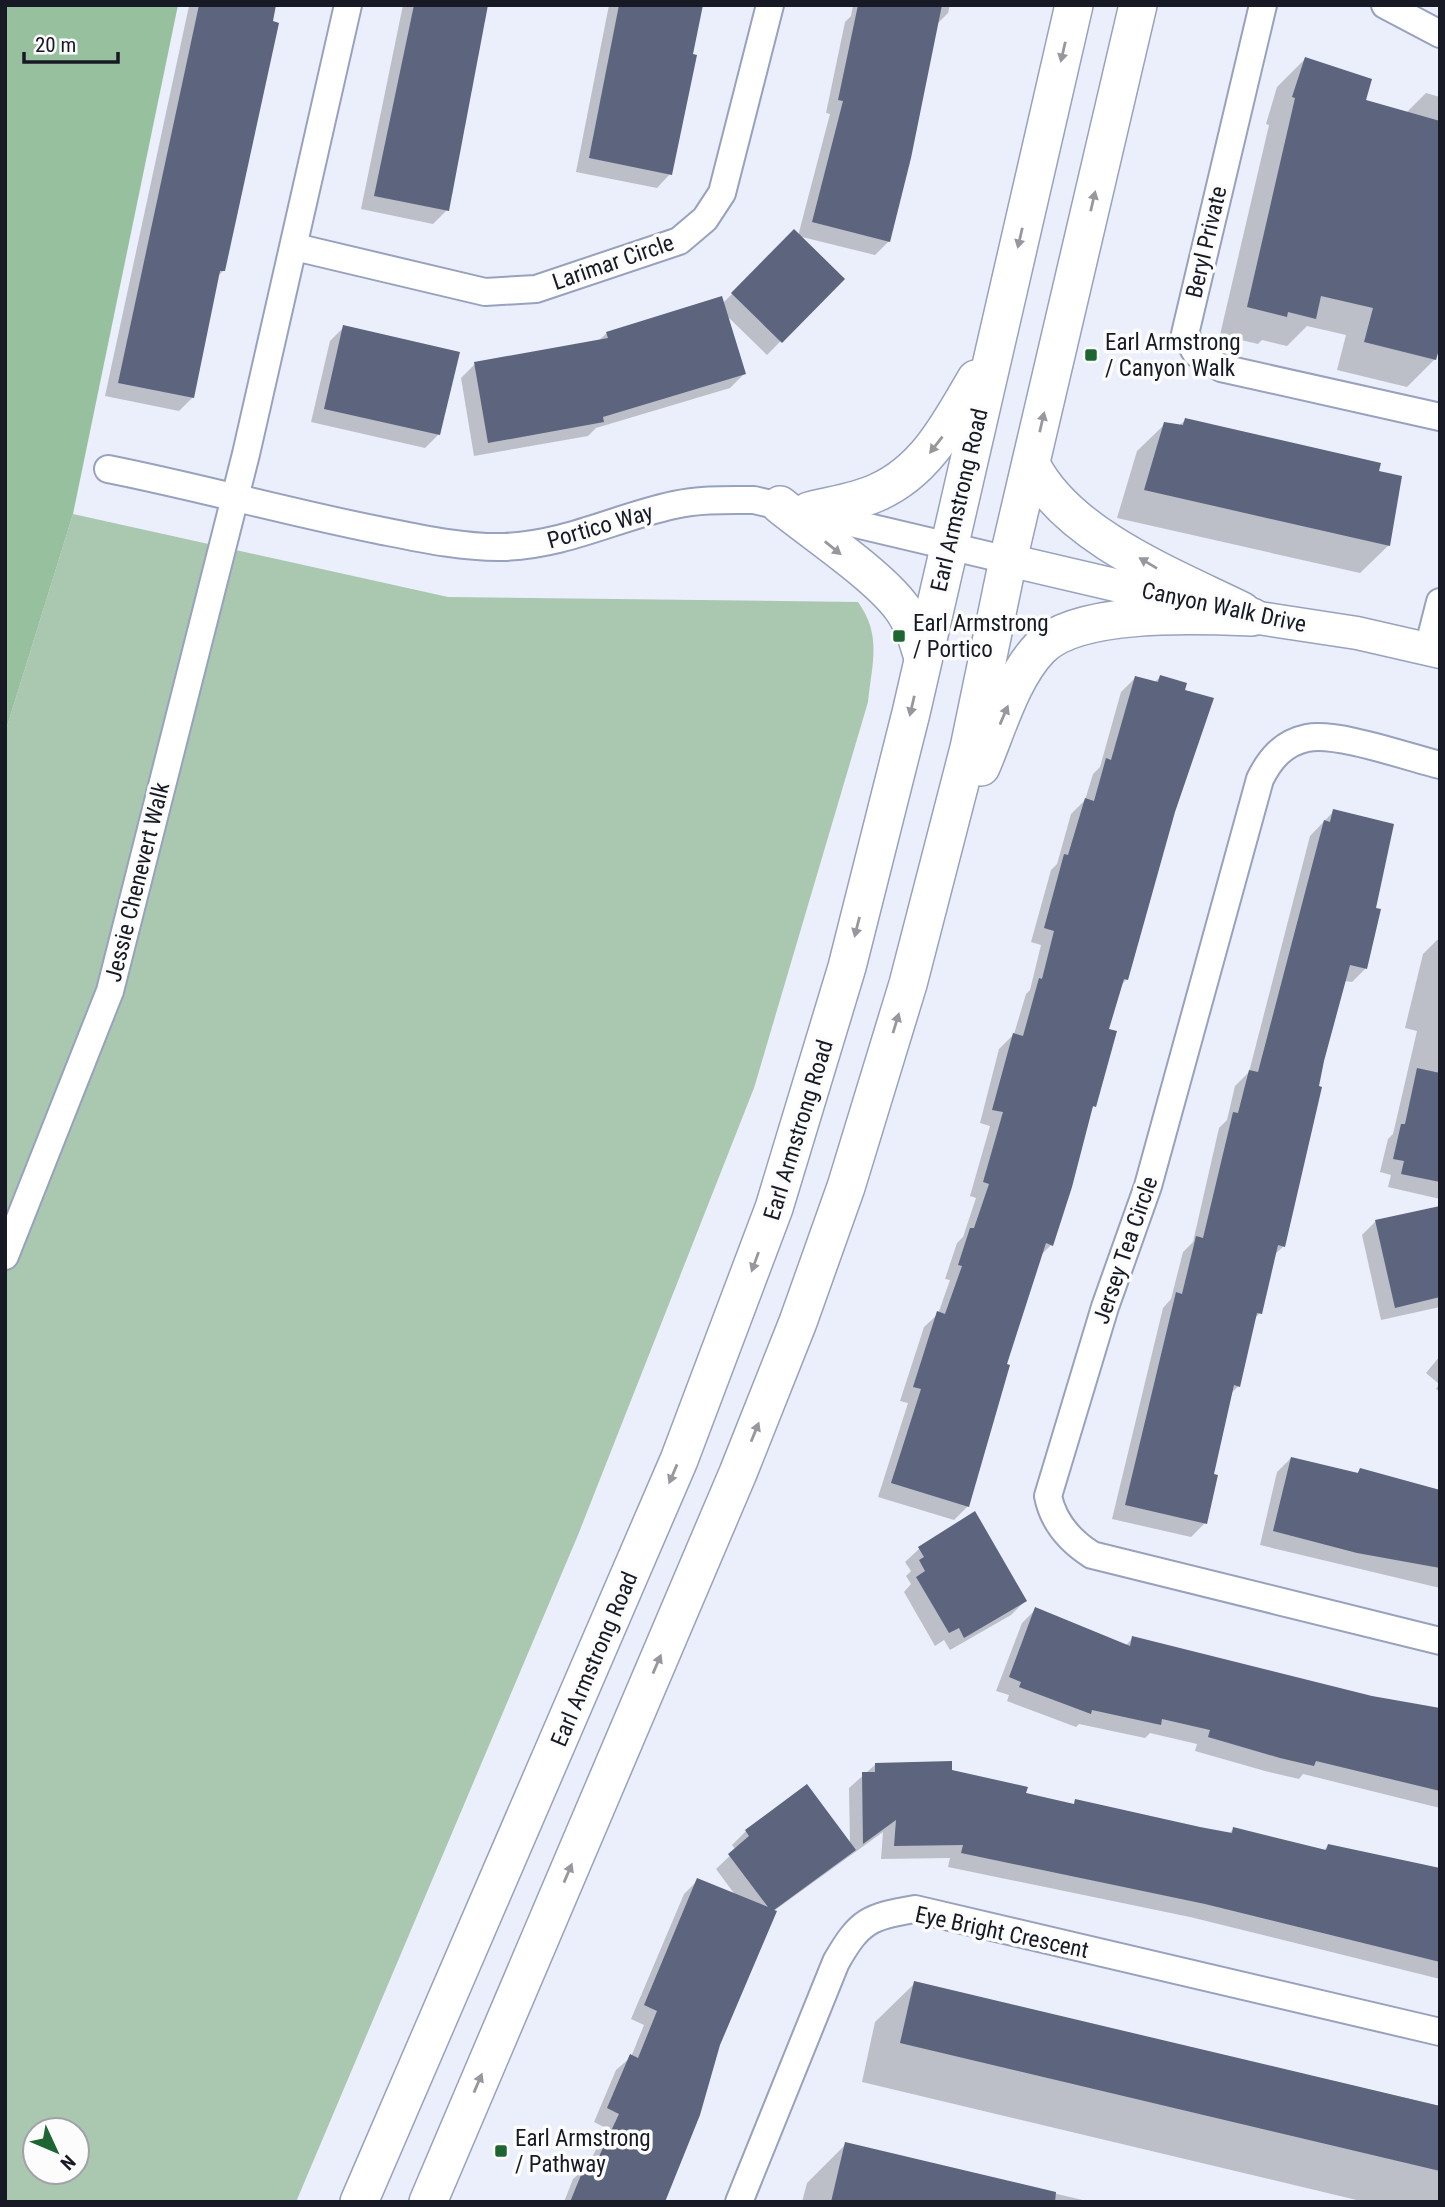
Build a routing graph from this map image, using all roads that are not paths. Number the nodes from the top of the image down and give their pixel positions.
1 (348, 5) edge
2 (770, 5) edge
3 (1074, 5) edge
4 (1138, 5) edge
5 (1263, 5) edge
6 (1385, 5) edge
7 (1440, 34) edge
8 (295, 247) junction
9 (995, 344) junction
10 (1440, 417) edge
11 (1032, 466) junction
12 (108, 469) dead end
13 (235, 498) junction
14 (795, 508) junction
15 (949, 544) junction
16 (1008, 560) junction
17 (1440, 602) edge
18 (1252, 617) junction
19 (1434, 650) edge
20 (923, 658) junction
21 (1440, 765) edge
22 (937, 868) junction
23 (5, 1256) edge
24 (1440, 1641) edge
25 (1440, 2032) edge
26 (359, 2202) edge
27 (428, 2202) edge
28 (739, 2202) edge

1 - 8 street
2 - 8 street, Larimar Circle
3 -> 9 main road, Earl Armstrong Road
11 -> 4 main road
5 - 10 street, Beryl Private
6 - 7 street
8 - 13 street
9 -> 14 main road
9 - 15 main road, Earl Armstrong Road
11 - 16 main road
18 -> 11 main road
12 - 13 street, Portico Way
13 - 14 street, Portico Way
13 - 23 street, Jessie Chenevert Walk
14 - 15 street, Portico Way
14 -> 20 main road
15 - 16 street, Portico Way
15 - 20 main road, Earl Armstrong Road
16 - 18 street, Canyon Walk Drive
16 - 22 main road
17 - 19 street
18 - 19 street, Canyon Walk Drive
22 -> 18 main road
20 -> 26 main road, Earl Armstrong Road
21 - 24 street, Jersey Tea Circle
27 -> 22 main road
25 - 28 street, Eye Bright Crescent

